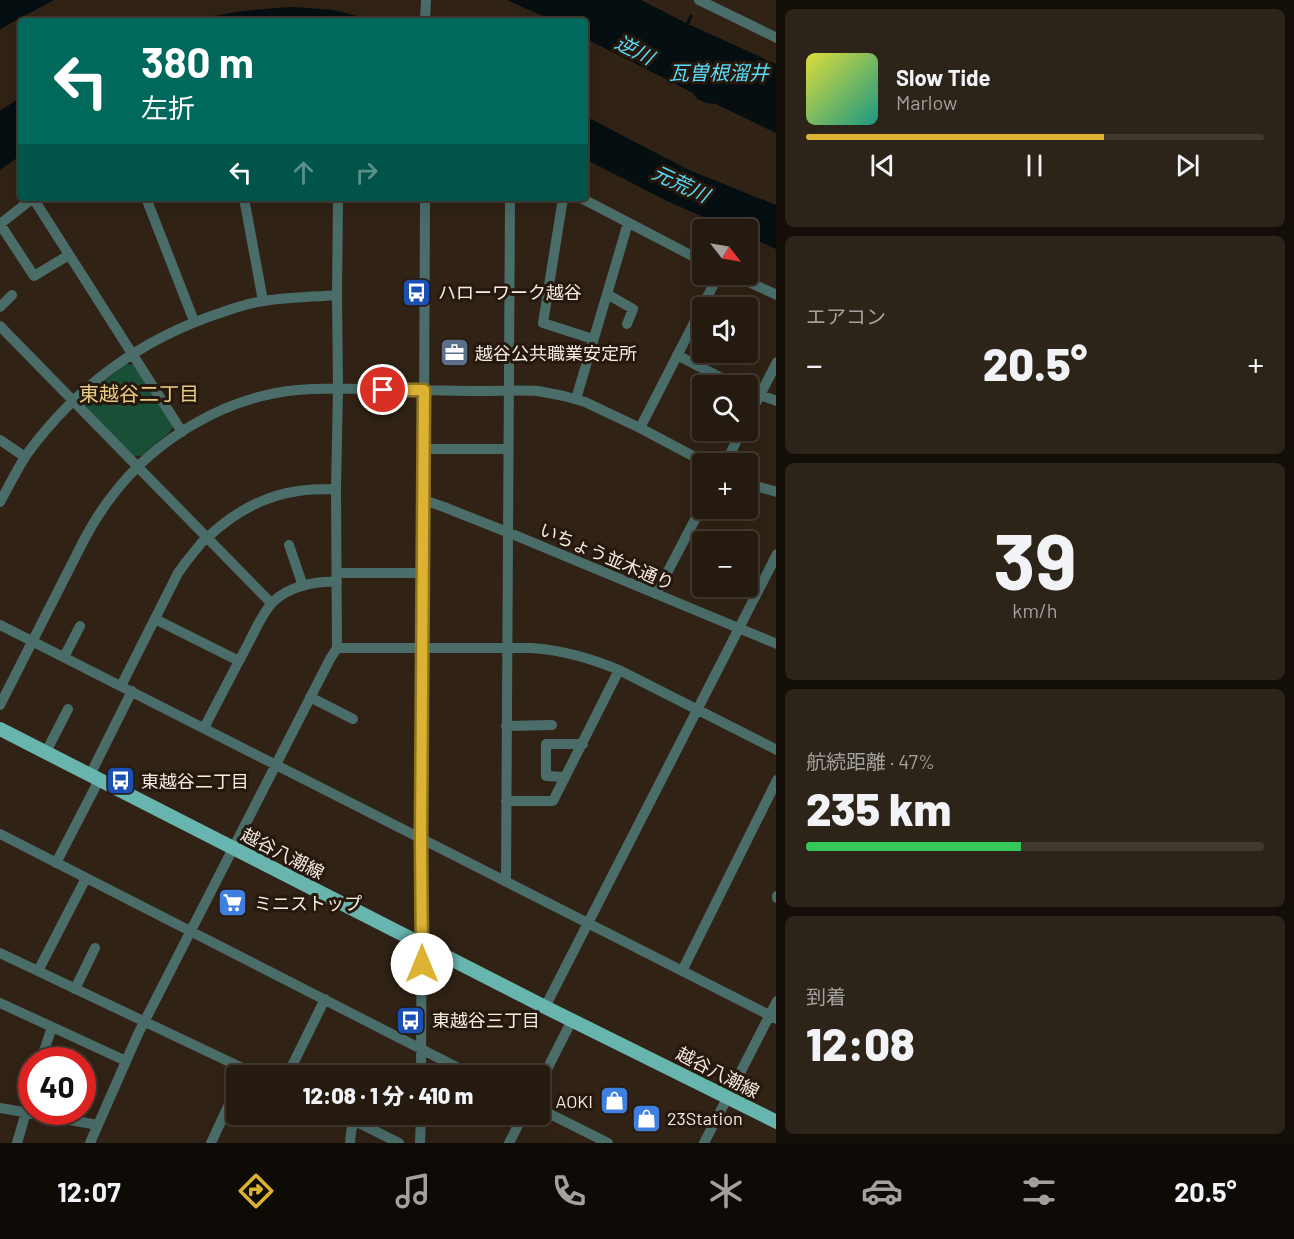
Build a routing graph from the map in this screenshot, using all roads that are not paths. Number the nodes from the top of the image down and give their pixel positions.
1 (699, 0) edge
2 (425, 2) edge
3 (425, 18) edge
4 (776, 38) edge
5 (29, 201) edge
6 (35, 201) edge
7 (147, 201) edge
8 (245, 201) edge
9 (338, 201) edge
10 (425, 201) edge
11 (510, 201) edge
12 (563, 201) edge
13 (586, 201) edge
14 (628, 223) junction
15 (0, 224) edge
16 (69, 255) junction
17 (692, 256) edge
18 (713, 285) edge
19 (755, 285) edge
20 (607, 294) junction
21 (12, 295) dead end
22 (337, 295) junction
23 (776, 295) edge
24 (262, 301) junction
25 (0, 307) edge
26 (194, 321) junction
27 (627, 324) dead end
28 (0, 326) edge
29 (593, 339) junction
30 (132, 354) junction
31 (677, 355) junction
32 (776, 364) edge
33 (716, 375) edge
34 (338, 389) junction
35 (424, 390) junction
36 (508, 391) junction
37 (759, 396) joint
38 (576, 399) junction
39 (73, 401) junction
40 (776, 401) edge
41 (640, 428) junction
42 (182, 432) junction
43 (0, 440) edge
44 (424, 449) junction
45 (508, 450) junction
46 (692, 456) edge
47 (25, 457) junction
48 (138, 467) junction
49 (758, 487) edge
50 (336, 489) junction
51 (776, 492) edge
52 (424, 500) junction
53 (0, 502) edge
54 (695, 519) edge
55 (507, 532) junction
56 (206, 537) junction
57 (289, 544) dead end
58 (776, 556) edge
59 (423, 573) junction
60 (337, 577) junction
61 (303, 586) junction
62 (656, 594) junction
63 (271, 603) junction
64 (155, 619) junction
65 (0, 625) edge
66 (80, 626) dead end
67 (739, 628) junction
68 (32, 642) junction
69 (776, 644) edge
70 (337, 648) junction
71 (423, 648) junction
72 (507, 648) junction
73 (64, 657) junction
74 (239, 661) junction
75 (619, 670) junction
76 (121, 686) junction
77 (132, 691) junction
78 (310, 697) junction
79 (0, 705) edge
80 (68, 709) dead end
81 (698, 709) junction
82 (353, 719) dead end
83 (552, 724) dead end
84 (506, 726) junction
85 (204, 728) junction
86 (0, 729) edge
87 (582, 744) junction
88 (776, 749) edge
89 (46, 752) junction
90 (276, 765) junction
91 (565, 777) junction
92 (94, 778) junction
93 (776, 782) edge
94 (506, 801) junction
95 (0, 834) edge
96 (421, 839) junction
97 (234, 848) junction
98 (56, 862) junction
99 (86, 878) junction
100 (506, 882) junction
101 (588, 923) junction
102 (191, 931) junction
103 (422, 943) junction
104 (95, 948) dead end
105 (0, 953) edge
106 (682, 970) junction
107 (38, 971) junction
108 (75, 989) junction
109 (325, 999) junction
110 (0, 1003) edge
111 (546, 1007) junction
112 (773, 1017) edge
113 (572, 1020) junction
114 (145, 1022) junction
115 (52, 1027) junction
116 (45, 1047) edge
117 (421, 1048) junction
118 (126, 1061) junction
119 (230, 1065) edge
120 (292, 1065) edge
121 (421, 1065) edge
122 (453, 1065) edge
123 (549, 1065) edge
124 (728, 1096) junction
125 (0, 1108) edge
126 (18, 1111) edge
127 (226, 1111) edge
128 (550, 1114) edge
129 (776, 1121) edge
130 (22, 1125) edge
131 (98, 1125) joint
132 (353, 1125) edge
133 (362, 1125) edge
134 (420, 1125) edge
135 (518, 1125) edge
136 (16, 1143) edge
137 (90, 1143) edge
138 (211, 1143) edge
139 (350, 1143) edge
140 (399, 1143) edge
141 (420, 1143) edge
142 (509, 1143) edge
143 (608, 1143) edge
144 (704, 1143) edge

1 - 4 street
2 - 3 street
5 - 15 street
6 - 16 street
7 - 26 street
8 - 24 street
9 - 22 street
10 - 35 street
11 - 36 street
12 - 29 street
13 - 14 street
14 - 17 street
14 - 20 street
15 - 16 street
16 - 30 street
18 - 31 street
19 - 23 street
20 - 27 street
20 - 29 street
21 - 25 street
22 - 24 street
22 - 34 street
24 - 26 street
26 - 30 street
28 - 39 street
29 - 38 street
30 - 39 street
30 - 42 street
31 - 33 street
31 - 41 street
32 - 37 street
34 - 35 street
34 - 42 street
34 - 50 street
35 - 36 street
35 - 44 street
36 - 38 street
36 - 45 street
37 - 40 street
38 - 41 street
39 - 47 street
39 - 48 street
41 - 46 street
42 - 48 street
43 - 47 street
44 - 45 street
44 - 52 street
45 - 55 street
47 - 53 street
48 - 56 street
48 - 68 street
49 - 51 street
50 - 56 street
50 - 60 street
52 - 55 street, いちょう並木通り
52 - 59 street
54 - 62 street
55 - 62 street, いちょう並木通り
55 - 72 street
56 - 63 street
56 - 64 street
57 - 61 street
58 - 67 street
59 - 60 street
59 - 71 street
60 - 61 street
60 - 70 street
61 - 63 street
62 - 67 street, いちょう並木通り
63 - 74 street
64 - 74 street
64 - 76 street
65 - 68 street
66 - 73 street
67 - 69 street, いちょう並木通り
67 - 81 street
68 - 73 street
68 - 79 street
70 - 71 street
70 - 78 street
71 - 72 street
71 - 96 street
72 - 75 street
72 - 84 street
73 - 76 street
74 - 85 street
75 - 81 street
75 - 87 street
76 - 77 street
77 - 85 street
77 - 92 street
78 - 82 street
78 - 90 street
80 - 89 street
81 - 88 street
81 - 101 street
83 - 84 street
84 - 94 street
85 - 90 street
86 - 89 main road, 越谷八潮線
87 - 91 street
87 - 91 street
89 - 92 main road, 越谷八潮線
90 - 96 street
90 - 97 street
91 - 94 street
92 - 97 main road, 越谷八潮線
92 - 98 street
93 - 106 street
94 - 100 street
95 - 98 street
96 - 100 street
96 - 103 street
97 - 102 street
97 - 103 main road, 越谷八潮線
98 - 99 street
99 - 102 street
99 - 107 street
100 - 101 street
101 - 106 street
101 - 111 street
102 - 109 street
102 - 114 street
103 - 111 main road, 越谷八潮線
103 - 117 street
104 - 108 street
105 - 107 street
106 - 112 street
107 - 108 street
108 - 114 street
109 - 117 street
109 - 120 street
110 - 115 street
111 - 113 main road, 越谷八潮線
112 - 124 street
113 - 123 street
113 - 124 main road, 越谷八潮線
114 - 118 street
114 - 119 street
115 - 116 street
115 - 118 street
117 - 121 street
117 - 122 street
118 - 131 street
124 - 129 main road, 越谷八潮線
124 - 144 street
125 - 126 street
127 - 138 street
128 - 143 street
130 - 136 street
131 - 137 street
132 - 139 street
133 - 140 street
134 - 141 street
135 - 142 street

